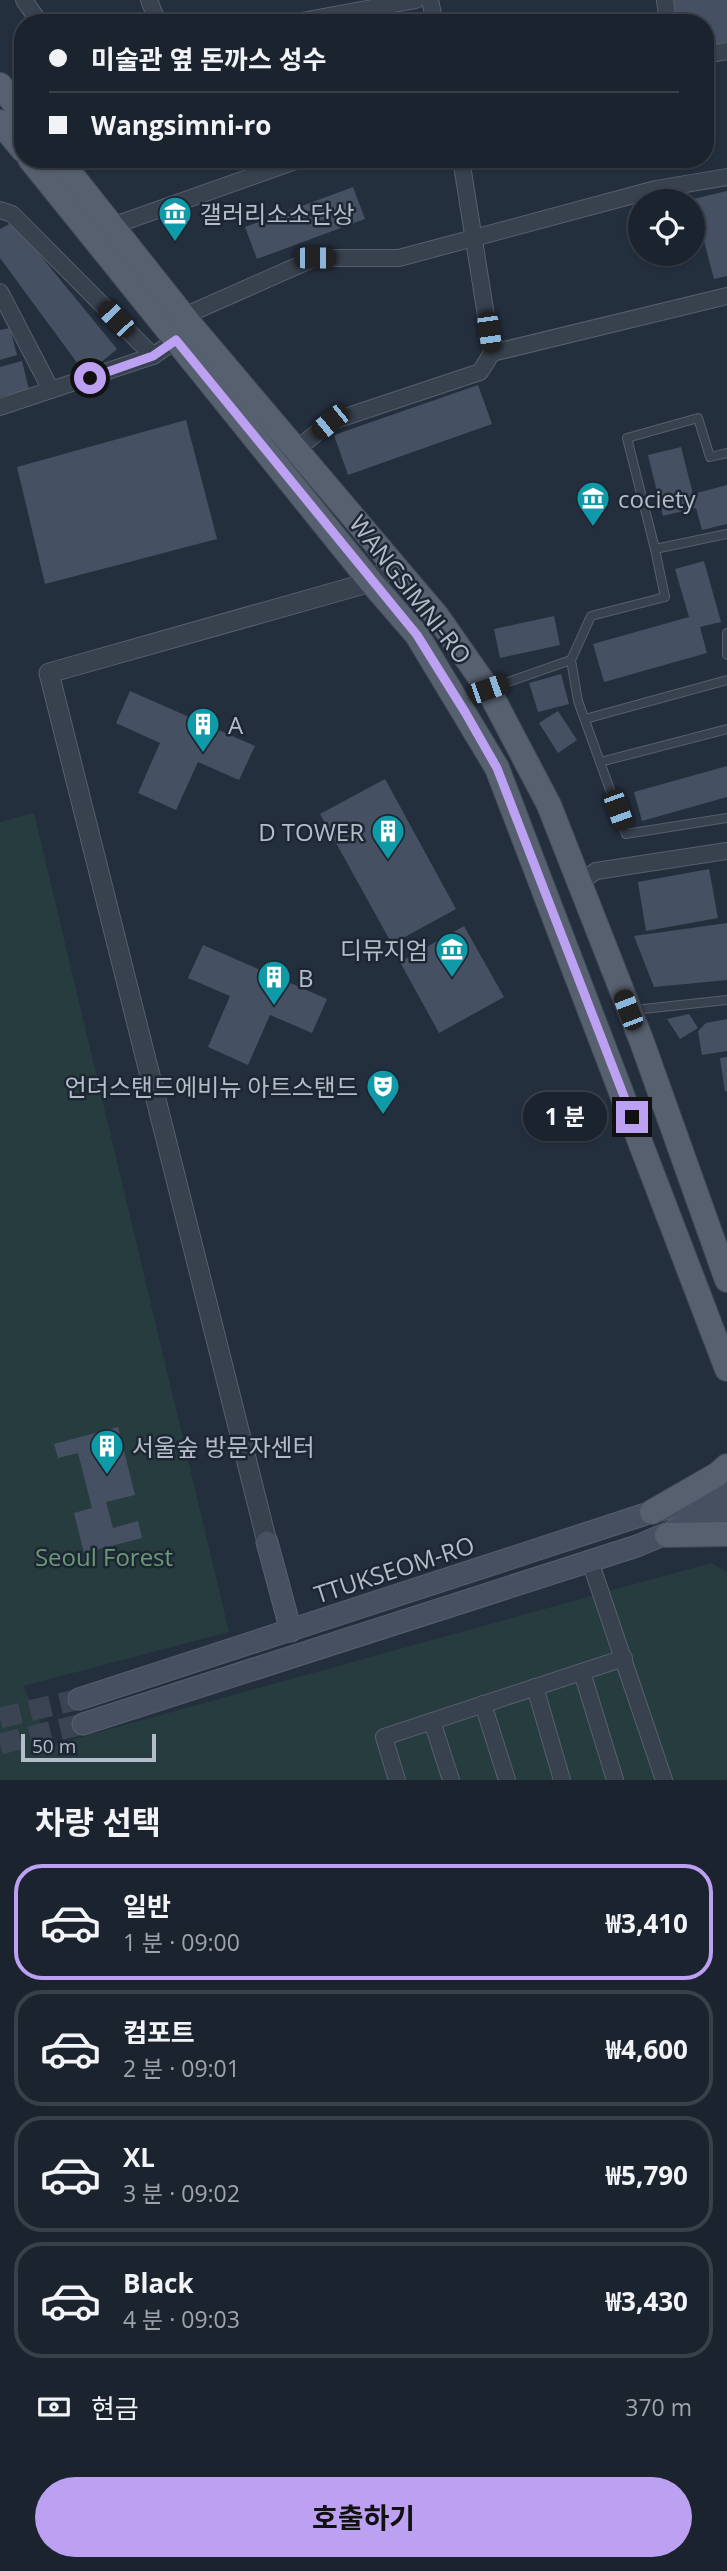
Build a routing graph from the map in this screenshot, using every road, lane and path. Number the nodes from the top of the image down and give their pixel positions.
1 (416, 0) edge
2 (340, 14) edge
3 (0, 122) edge
4 (14, 139) edge
5 (37, 168) edge
6 (66, 168) edge
7 (276, 168) edge
8 (463, 168) edge
9 (727, 177) edge
10 (0, 209) edge
11 (112, 226) junction
12 (474, 236) junction
13 (0, 292) edge
14 (727, 296) edge
15 (184, 316) junction
16 (176, 340) junction
17 (492, 353) junction
18 (153, 356) junction
19 (51, 390) junction
20 (0, 407) edge
21 (297, 449) junction
22 (727, 453) edge
23 (727, 534) edge
24 (655, 549) junction
25 (394, 565) junction
26 (371, 582) junction
27 (727, 633) edge
28 (727, 655) edge
29 (571, 660) junction
30 (727, 680) edge
31 (488, 689) junction
32 (584, 719) junction
33 (727, 729) edge
34 (600, 762) junction
35 (727, 818) edge
36 (727, 851) edge
37 (580, 882) junction
38 (727, 999) edge
39 (628, 1010) junction
40 (723, 1254) edge
41 (727, 1280) edge
42 (727, 1369) edge
43 (727, 1466) edge
44 (727, 1494) edge
45 (727, 1508) edge
46 (652, 1512) junction
47 (727, 1534) edge
48 (667, 1535) junction
49 (267, 1542) joint
50 (590, 1561) junction
51 (291, 1631) junction
52 (624, 1658) junction
53 (582, 1672) junction
54 (535, 1687) junction
55 (79, 1699) tunnel mouth
56 (483, 1704) junction
57 (432, 1721) junction
58 (83, 1724) tunnel mouth
59 (397, 1780) edge
60 (451, 1780) edge
61 (507, 1780) edge
62 (562, 1780) edge
63 (615, 1780) edge
64 (664, 1780) edge

1 - 2 street
3 - 4 main road
5 - 16 main road, WANGSIMNI-RO
6 - 11 main road, WANGSIMNI-RO
7 - 11 street
8 - 12 street
9 - 12 street
10 - 18 street
11 - 15 main road, WANGSIMNI-RO
12 - 15 street
12 - 17 street
13 - 19 street
14 - 17 street
15 - 21 main road, WANGSIMNI-RO
16 - 18 street
16 - 26 main road, WANGSIMNI-RO
17 - 21 street
18 - 19 street
19 - 20 street
21 - 25 main road, WANGSIMNI-RO
22 - 24 lane
23 - 24 lane
24 - 29 lane
25 - 26 street
25 - 31 main road, WANGSIMNI-RO
26 - 42 main road, WANGSIMNI-RO
26 - 49 street
27 - 28 lane
29 - 31 lane
29 - 32 lane
30 - 32 lane
31 - 37 main road, WANGSIMNI-RO
32 - 34 lane
33 - 34 lane
34 - 35 lane
36 - 37 street
37 - 39 main road, WANGSIMNI-RO
38 - 39 lane
39 - 40 main road, WANGSIMNI-RO
40 - 41 main road, WANGSIMNI-RO
43 - 46 main road
44 - 46 main road, TTUKSEOM-RO
45 - 48 main road
46 - 51 main road, TTUKSEOM-RO
47 - 48 main road
48 - 50 main road
49 - 51 main road
50 - 52 street
50 - 58 main road
51 - 55 main road, TTUKSEOM-RO
52 - 53 street
52 - 64 street
53 - 54 street
53 - 63 street
54 - 56 street
54 - 62 street
56 - 57 street
56 - 61 street
57 - 59 street
57 - 60 street

